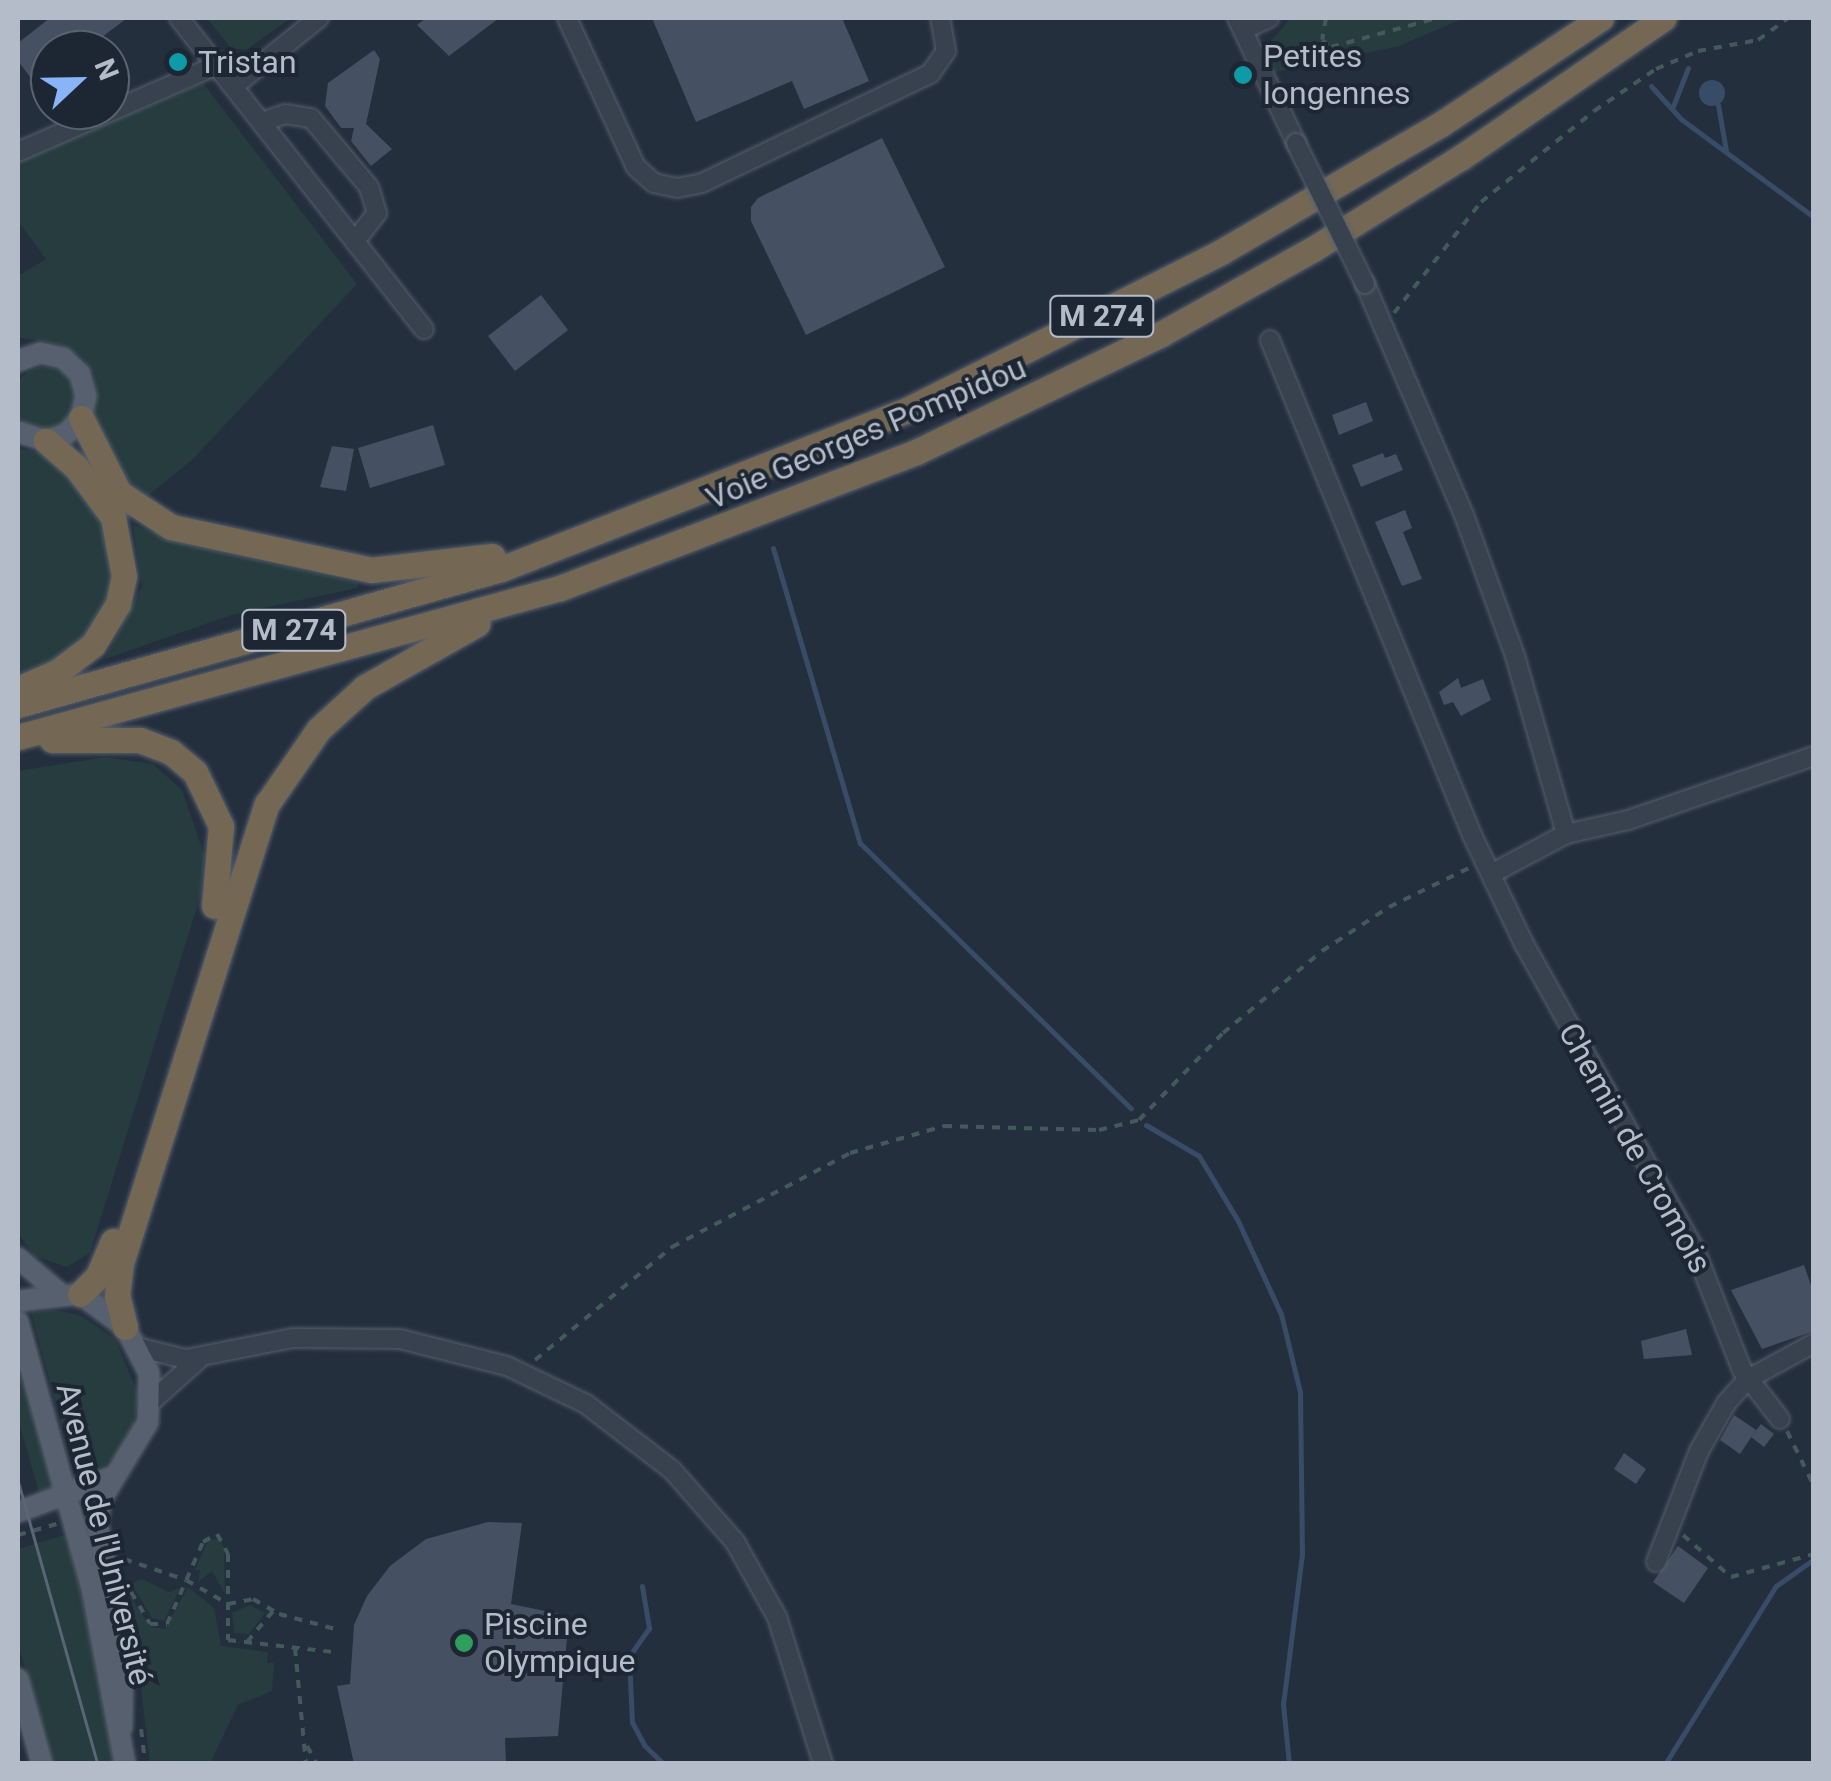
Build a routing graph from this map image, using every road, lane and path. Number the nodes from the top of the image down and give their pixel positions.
1 (179, 18) edge
2 (320, 18) edge
3 (567, 18) edge
4 (940, 18) edge
5 (1270, 18) edge
6 (1326, 18) edge
7 (1438, 18) edge
8 (1601, 18) edge
9 (1664, 18) edge
10 (1788, 18) edge
11 (1240, 24) edge
12 (217, 65) junction
13 (234, 86) junction
14 (262, 122) junction
15 (18, 152) edge
16 (354, 241) junction
17 (1382, 322) junction
18 (424, 328) dead end
19 (1270, 340) dead end
20 (21, 355) edge
21 (81, 418) junction
22 (18, 432) edge
23 (46, 440) junction
24 (566, 543) junction
25 (560, 588) junction
26 (18, 689) edge
27 (18, 705) edge
28 (18, 740) edge
29 (1814, 756) edge
30 (1566, 834) junction
31 (1488, 867) junction
32 (18, 1258) edge
33 (69, 1293) junction
34 (18, 1301) edge
35 (18, 1322) edge
36 (131, 1337) junction
37 (1814, 1344) edge
38 (204, 1356) junction
39 (526, 1374) junction
40 (1748, 1379) junction
41 (152, 1401) junction
42 (1780, 1420) joint
43 (120, 1472) junction
44 (1814, 1486) edge
45 (67, 1498) junction
46 (18, 1512) edge
47 (1670, 1524) junction
48 (1814, 1554) edge
49 (1656, 1562) dead end
50 (121, 1574) dead end
51 (186, 1580) junction
52 (128, 1588) dead end
53 (228, 1604) junction
54 (272, 1610) junction
55 (339, 1630) dead end
56 (247, 1642) junction
57 (296, 1648) junction
58 (334, 1652) dead end
59 (18, 1679) edge
60 (122, 1726) junction
61 (307, 1746) junction
62 (42, 1764) edge
63 (126, 1764) edge
64 (306, 1764) edge
65 (317, 1764) edge
66 (824, 1764) edge

1 - 12 street
2 - 13 street
3 - 4 street
5 - 11 street
6 - 7 path
8 - 24 highway, Voie Georges Pompidou / M 274
9 - 25 highway, Voie Georges Pompidou / M 274
10 - 17 path
11 - 17 street, bridge
12 - 13 street
12 - 15 street
13 - 14 street
14 - 16 street
14 - 16 street
16 - 18 street
17 - 30 street
19 - 31 street, Chemin de Cromois
20 - 21 main road
21 - 23 main road
21 - 24 highway
22 - 23 main road
23 - 26 highway
24 - 27 highway, Voie Georges Pompidou / M 274
25 - 28 highway, Voie Georges Pompidou / M 274
25 - 36 highway
28 - 33 highway
29 - 30 street
30 - 31 street
31 - 39 path
31 - 40 street, Chemin de Cromois
32 - 33 main road
33 - 34 main road
33 - 36 main road
35 - 45 main road, Avenue de l'Université
36 - 38 street
36 - 41 main road
37 - 40 street
38 - 39 street
38 - 41 street
39 - 66 street
40 - 42 street, Chemin de Cromois
40 - 47 street
41 - 43 main road
42 - 44 path
43 - 45 main road
43 - 60 main road
45 - 46 main road
45 - 60 main road, Avenue de l'Université
47 - 48 path
47 - 49 street
50 - 51 path
51 - 52 path
51 - 53 path
51 - 53 path
53 - 54 path
53 - 56 path
54 - 55 path
54 - 56 path
56 - 57 path
57 - 58 path
57 - 61 path
59 - 62 main road
60 - 63 main road, Avenue de l'Université
61 - 64 path
61 - 65 path

